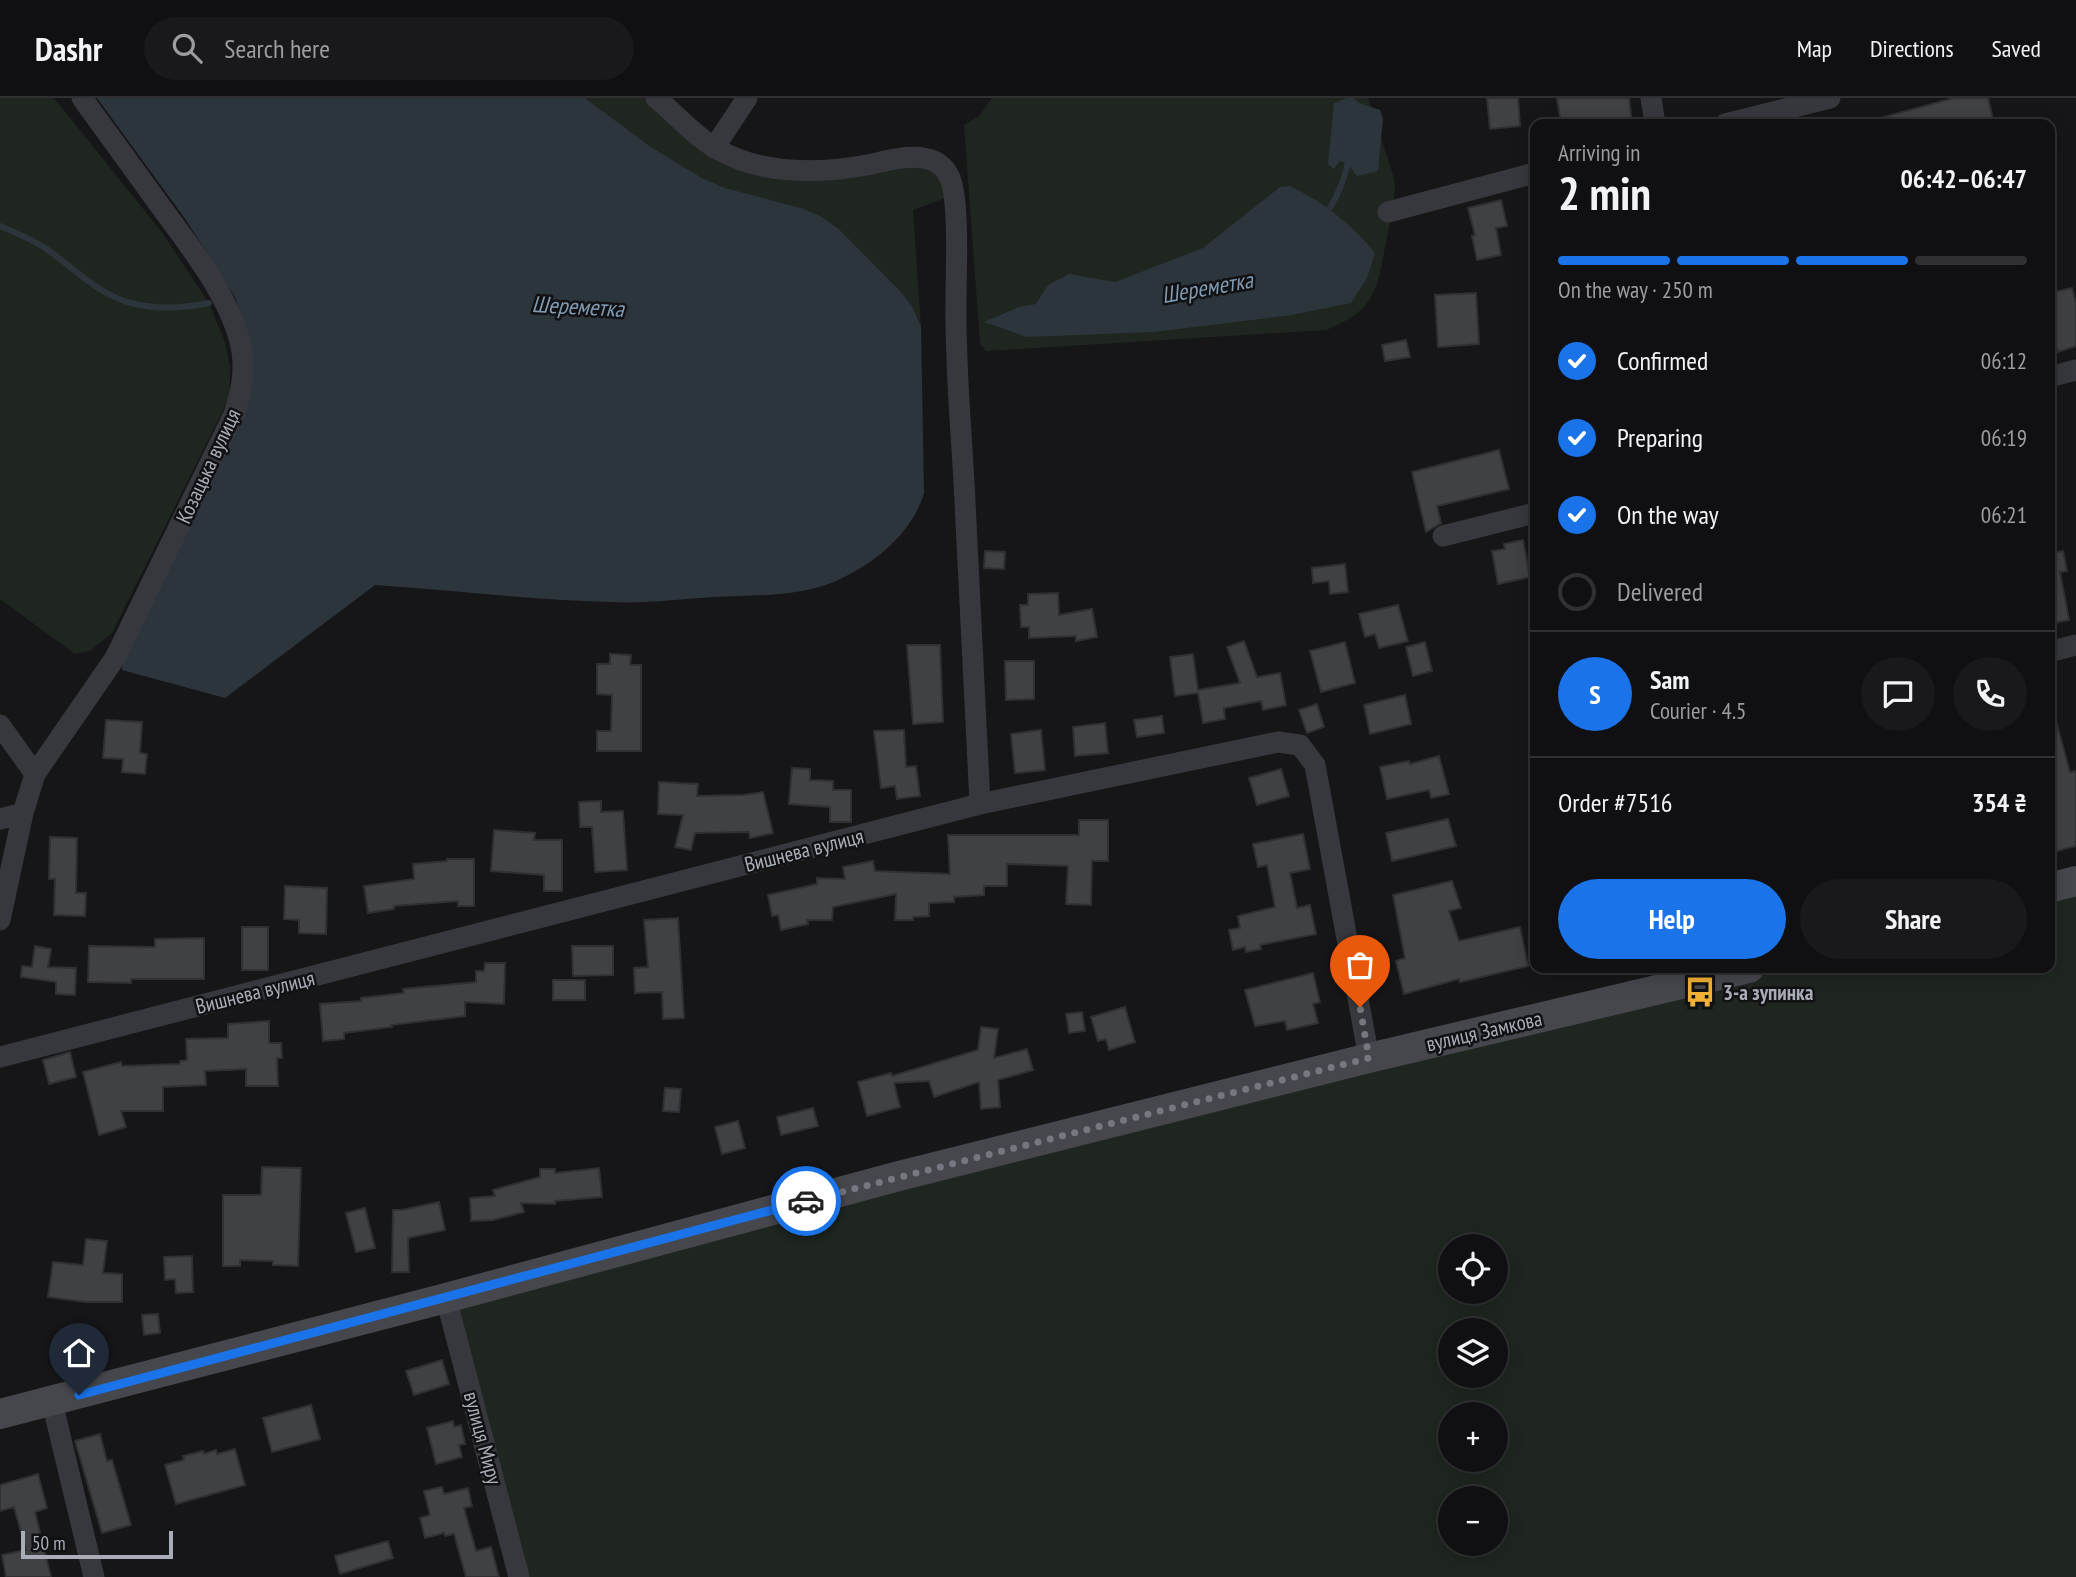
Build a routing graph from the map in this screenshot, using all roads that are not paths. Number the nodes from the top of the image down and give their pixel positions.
1 (82, 98) edge
2 (656, 98) edge
3 (747, 98) edge
4 (1651, 98) edge
5 (1830, 98) edge
6 (1654, 119) edge
7 (1745, 119) edge
8 (714, 148) junction
9 (1530, 174) edge
10 (1388, 212) dead end
11 (2076, 370) edge
12 (2055, 375) edge
13 (1530, 514) edge
14 (1443, 536) dead end
15 (2076, 645) edge
16 (2055, 650) edge
17 (0, 725) edge
18 (35, 774) junction
19 (980, 804) junction
20 (23, 813) junction
21 (0, 819) edge
22 (2076, 881) edge
23 (2055, 886) edge
24 (0, 920) edge
25 (1728, 973) edge
26 (0, 1058) edge
27 (1369, 1058) junction
28 (446, 1298) junction
29 (52, 1402) junction
30 (0, 1414) edge
31 (94, 1577) edge
32 (519, 1577) edge

1 - 18 street, Козацька вулиця
2 - 8 street
3 - 8 street
4 - 6 street
5 - 7 street
8 - 19 street
9 - 10 street
11 - 12 street
13 - 14 street
15 - 16 street
17 - 18 street
18 - 20 street, Козацька вулиця
19 - 26 street, Вишнева вулиця
19 - 27 street, Вишнева вулиця
20 - 21 street
20 - 24 street, Козацька вулиця
22 - 23 street
25 - 27 street, вулиця Замкова
27 - 28 street, вулиця Замкова
28 - 29 street, вулиця Замкова
28 - 32 street, вулиця Миру
29 - 30 street, вулиця Замкова
29 - 31 street

